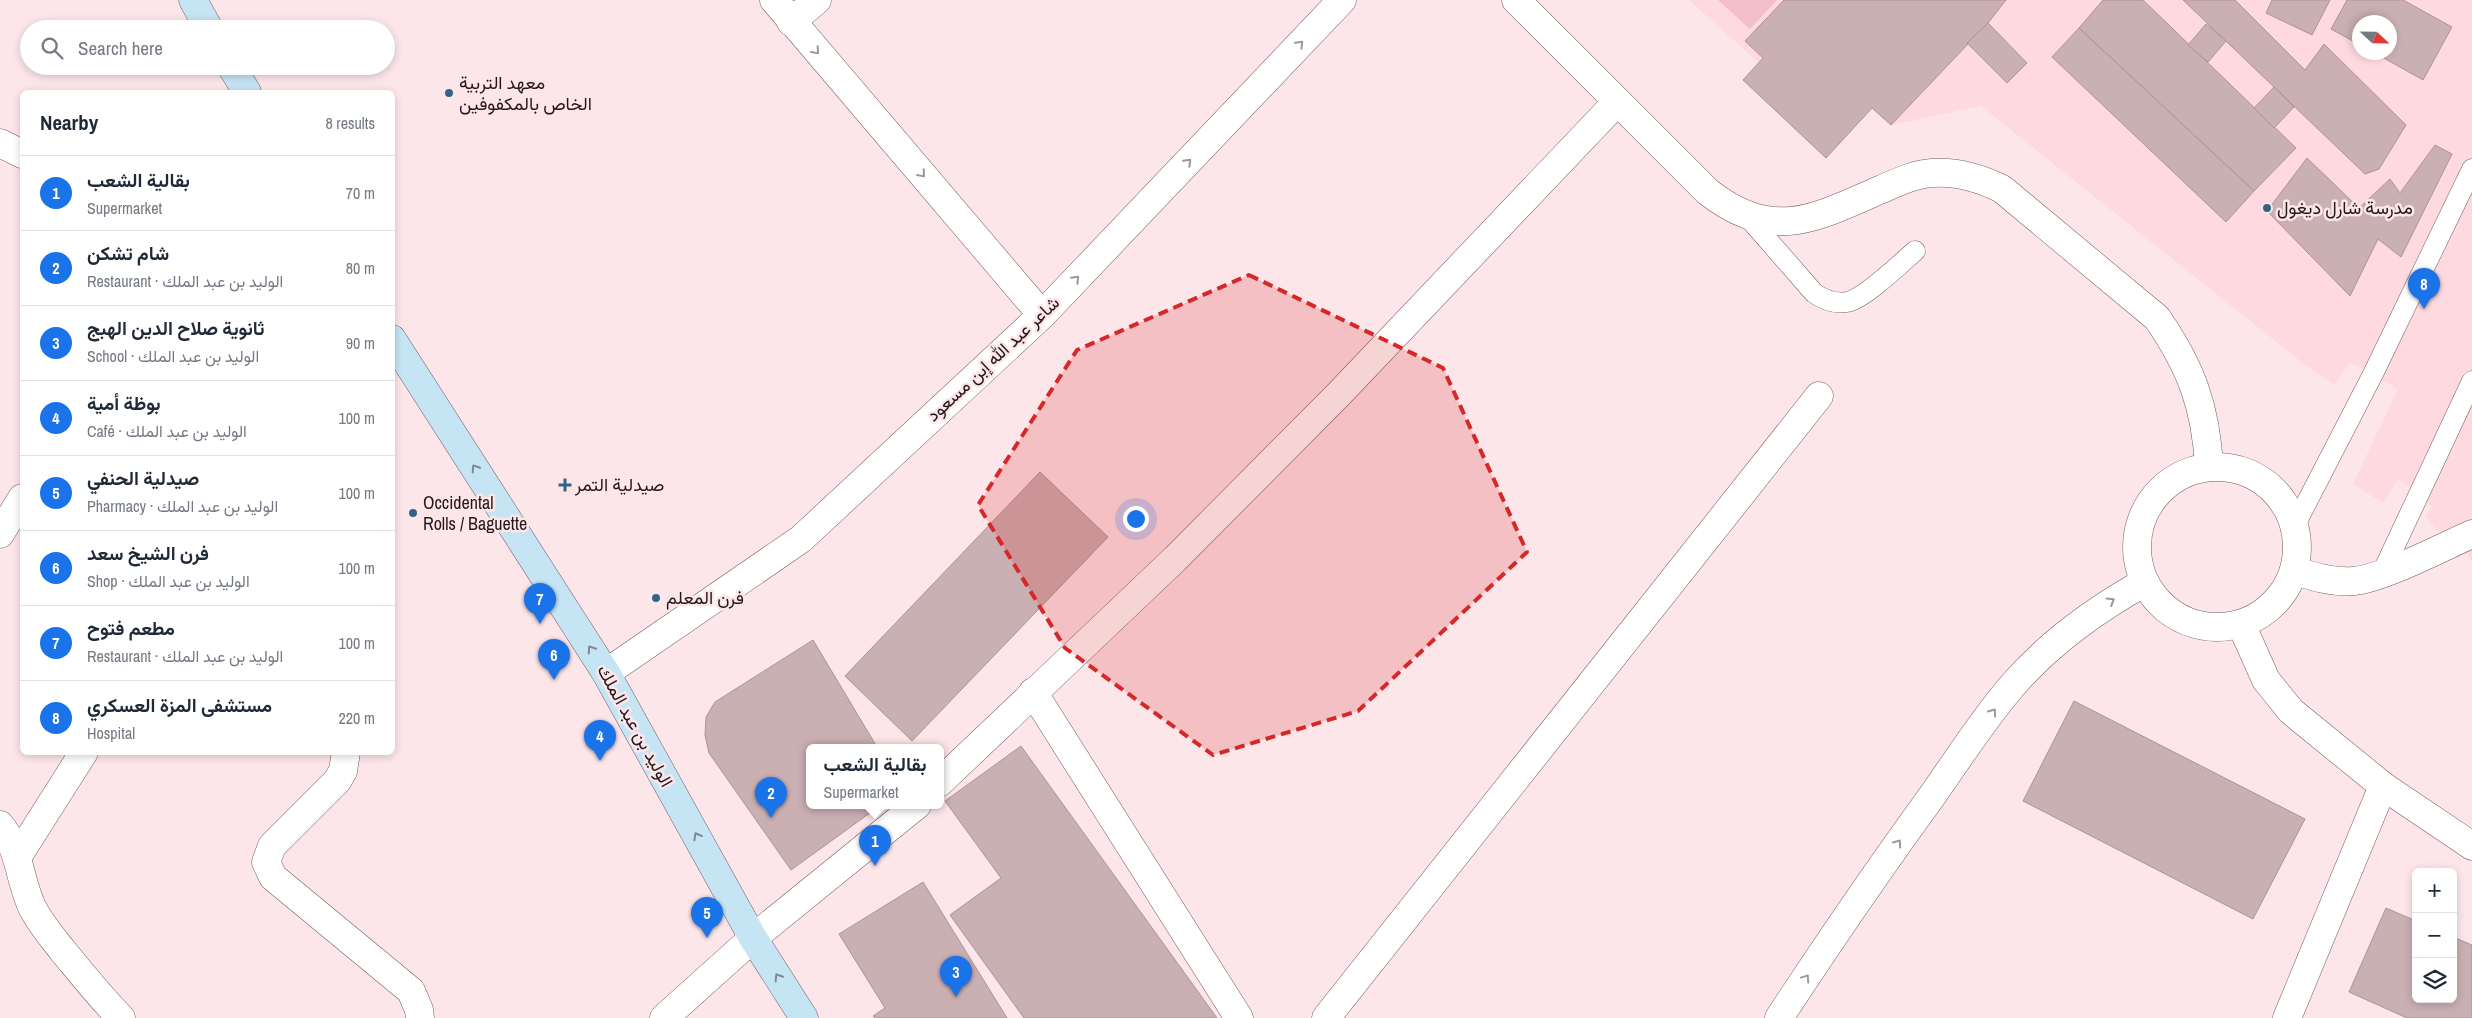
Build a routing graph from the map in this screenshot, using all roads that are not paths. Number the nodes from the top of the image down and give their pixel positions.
1 (192, 0) edge
2 (774, 0) edge
3 (817, 0) edge
4 (1342, 0) edge
5 (1516, 0) edge
6 (204, 20) edge
7 (791, 22) junction
8 (237, 75) edge
9 (246, 90) edge
10 (1617, 102) junction
11 (0, 143) edge
12 (20, 153) edge
13 (2472, 169) edge
14 (1747, 216) junction
15 (1915, 251) dead end
16 (1042, 315) junction
17 (395, 344) edge
18 (2472, 381) edge
19 (1819, 396) dead end
20 (2209, 467) junction
21 (20, 501) edge
22 (2295, 525) junction
23 (0, 534) edge
24 (2472, 534) edge
25 (2294, 570) junction
26 (2382, 573) junction
27 (2145, 582) junction
28 (2241, 624) junction
29 (606, 673) junction
30 (1033, 692) junction
31 (82, 755) edge
32 (346, 755) edge
33 (944, 778) edge
34 (2383, 786) junction
35 (912, 809) edge
36 (0, 825) edge
37 (2472, 846) edge
38 (18, 856) junction
39 (753, 938) junction
40 (121, 1018) edge
41 (420, 1018) edge
42 (664, 1018) edge
43 (804, 1018) edge
44 (1240, 1018) edge
45 (1326, 1018) edge
46 (1779, 1018) edge
47 (2287, 1018) edge

1 - 6 main road
2 - 7 street
3 - 7 street
16 -> 4 street, شاعر عبد الله إبن مسعود
5 - 10 street
7 -> 16 street
8 - 9 main road
10 - 14 street
10 - 30 street
11 - 12 street
13 - 22 lane
14 - 15 lane
14 - 20 street
16 - 29 street, شاعر عبد الله إبن مسعود
29 -> 17 main road, الوليد بن عبد الملك
18 - 26 lane
19 - 45 street
20 - 22 street
20 - 27 street
21 - 23 street
22 - 25 street
24 - 26 street
25 - 26 street
25 - 28 street
27 - 28 street
46 -> 27 street
28 - 34 street
39 -> 29 main road, الوليد بن عبد الملك
30 - 33 street
30 - 44 street
31 - 38 street
32 - 41 street
34 - 37 street
34 - 47 street
35 - 39 street
36 - 38 street
38 - 40 street
39 - 42 street
43 -> 39 main road, الوليد بن عبد الملك

